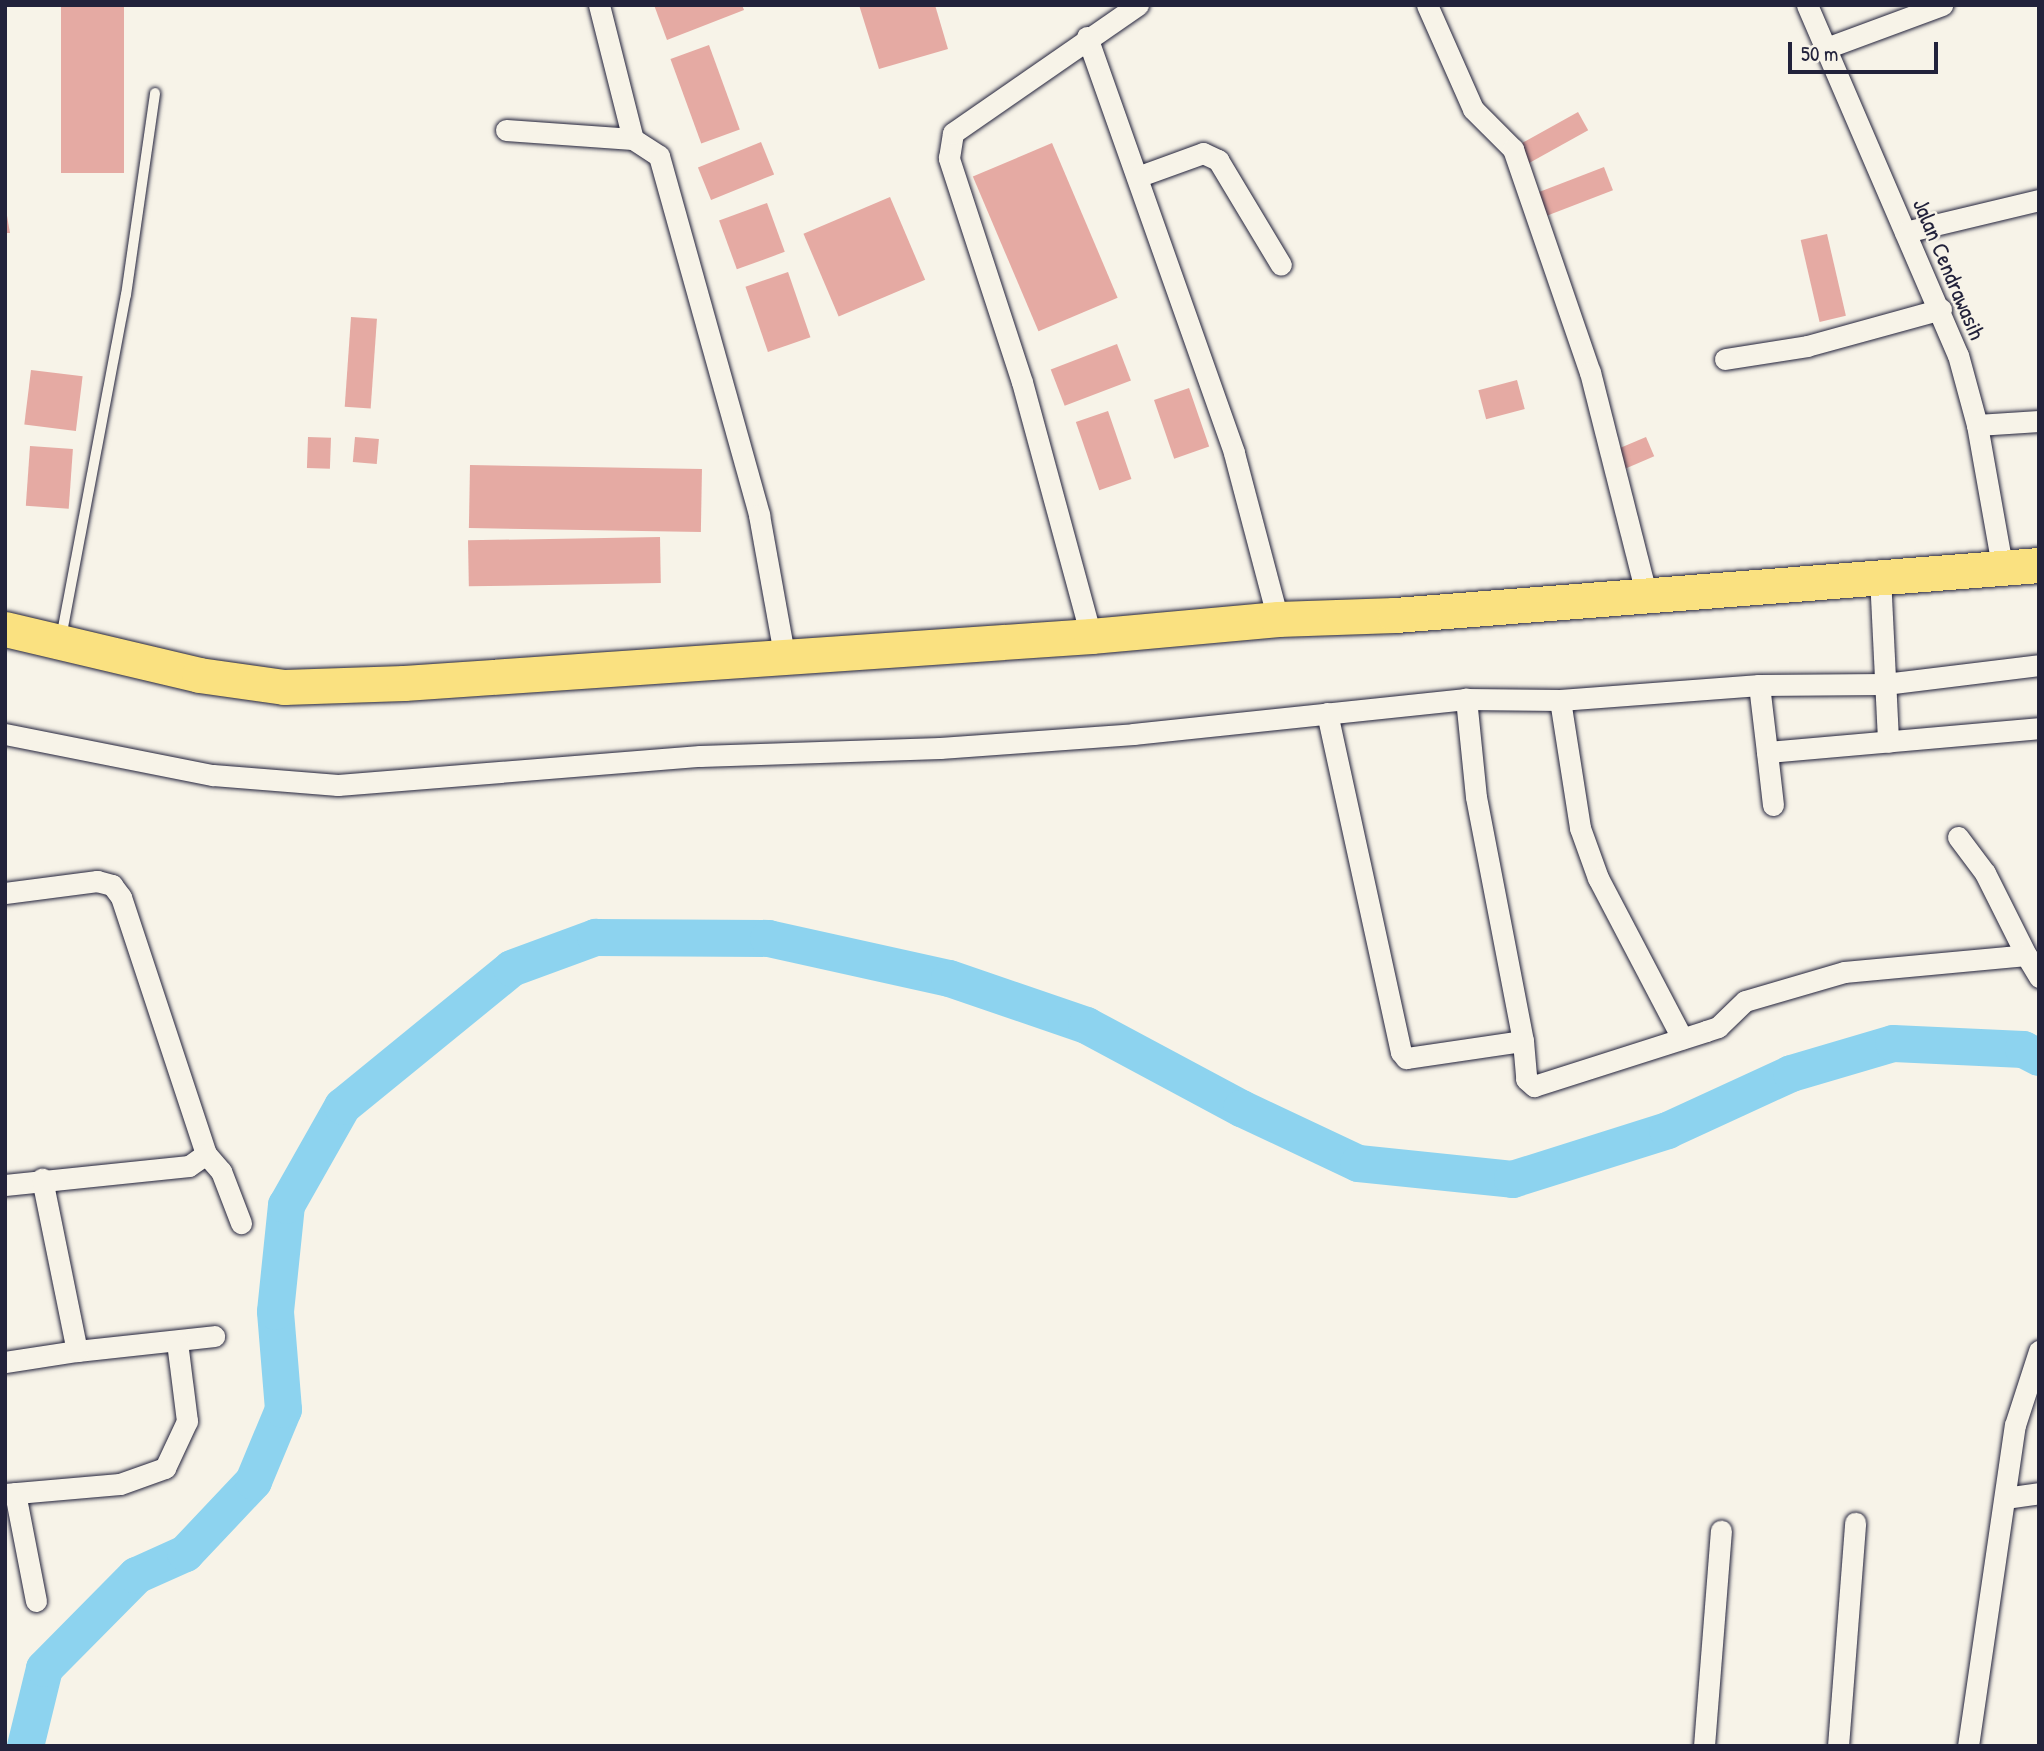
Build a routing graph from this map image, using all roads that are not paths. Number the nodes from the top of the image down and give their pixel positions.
1 (599, 5) edge
2 (1138, 5) edge
3 (1427, 5) edge
4 (1807, 5) edge
5 (1942, 5) edge
6 (1087, 37) junction
7 (1826, 48) junction
8 (155, 93) dead end
9 (506, 130) dead end
10 (634, 139) junction
11 (1137, 177) junction
12 (2039, 200) edge
13 (1905, 232) junction
14 (1281, 265) dead end
15 (1941, 309) junction
16 (1725, 359) dead end
17 (2039, 421) edge
18 (1977, 425) junction
19 (2002, 565) junction
20 (2039, 565) edge
21 (1880, 576) junction
22 (1646, 594) junction
23 (1278, 618) junction
24 (5, 629) edge
25 (1091, 636) junction
26 (60, 645) junction
27 (784, 654) junction
28 (2039, 664) edge
29 (1885, 684) junction
30 (1759, 685) junction
31 (1466, 699) junction
32 (1560, 700) junction
33 (1327, 713) junction
34 (2039, 728) edge
35 (5, 734) edge
36 (1888, 742) junction
37 (1768, 752) junction
38 (1773, 806) dead end
39 (1958, 837) dead end
40 (5, 893) edge
41 (2026, 955) junction
42 (2039, 977) edge
43 (1682, 1038) junction
44 (1523, 1041) junction
45 (206, 1154) junction
46 (42, 1179) junction
47 (5, 1185) edge
48 (241, 1223) dead end
49 (214, 1336) dead end
50 (177, 1342) junction
51 (77, 1351) junction
52 (2039, 1351) edge
53 (5, 1362) edge
54 (10, 1493) edge
55 (2039, 1493) edge
56 (2005, 1499) junction
57 (1855, 1523) dead end
58 (1721, 1531) dead end
59 (36, 1601) dead end
60 (1704, 1746) edge
61 (1838, 1746) edge
62 (1968, 1746) edge

1 - 10 street
2 - 6 street
3 - 22 street
4 - 7 street, Jalan Cendrawasih
5 - 7 street
6 - 11 street
6 - 25 street
7 - 13 street, Jalan Cendrawasih
8 - 26 lane
9 - 10 street
10 - 27 street
11 - 14 street
11 - 23 street
12 - 13 street
13 - 15 street, Jalan Cendrawasih
15 - 16 street
15 - 18 street, Jalan Cendrawasih
17 - 18 street
18 - 19 street, Jalan Cendrawasih
19 - 20 highway
19 - 21 highway
21 - 22 highway
21 - 29 street
22 - 23 highway
23 - 25 highway
24 - 26 highway
25 - 27 highway
26 - 27 highway
28 - 29 street
29 - 30 street
29 - 36 street
30 - 32 street
30 - 37 street
31 - 32 street
31 - 33 street
31 - 44 street
32 - 43 street
33 - 35 street
33 - 44 street
34 - 36 street
36 - 37 street
37 - 38 street
39 - 41 street
40 - 45 street
41 - 42 street
41 - 43 street
43 - 44 street
45 - 46 street
45 - 48 street
46 - 47 street
46 - 51 street
49 - 50 street
50 - 51 street
50 - 54 street
51 - 53 street
52 - 56 street
54 - 59 street
55 - 56 street
56 - 62 street
57 - 61 street
58 - 60 street

